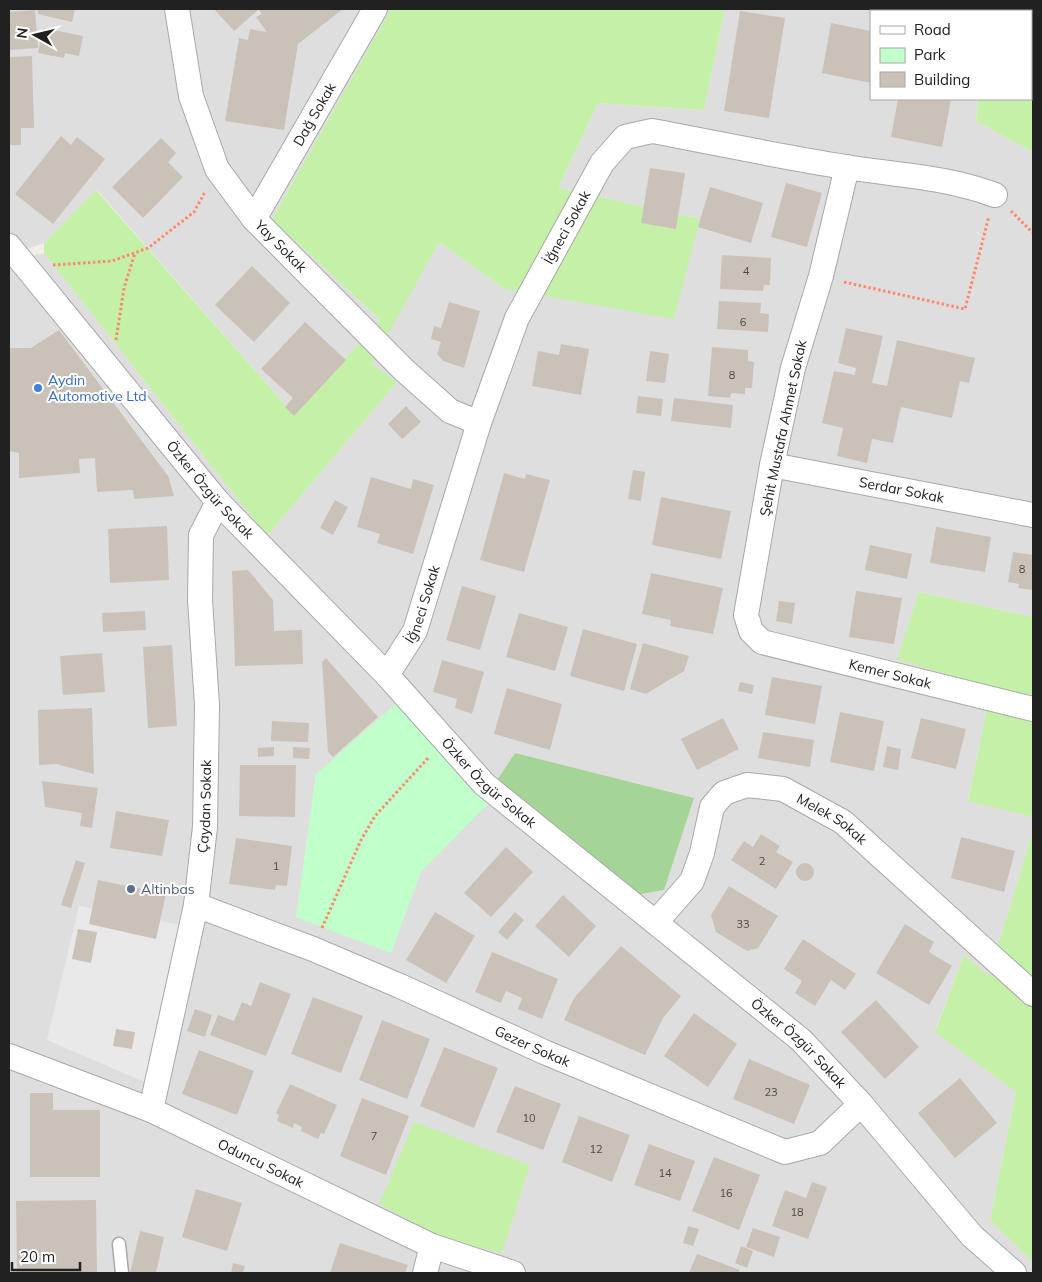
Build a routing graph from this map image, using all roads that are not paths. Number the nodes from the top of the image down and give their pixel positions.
1 (177, 9) edge
2 (376, 9) edge
3 (847, 168) junction
4 (995, 195) road end
5 (254, 219) junction
6 (9, 246) edge
7 (479, 423) junction
8 (772, 466) junction
9 (218, 502) junction
10 (1033, 515) edge
11 (751, 631) joint
12 (387, 675) junction
13 (1033, 709) edge
14 (196, 906) junction
15 (656, 922) junction
16 (1033, 994) edge
17 (9, 1056) edge
18 (861, 1104) junction
19 (152, 1110) junction
20 (119, 1244) dead end
21 (432, 1246) junction
22 (122, 1273) edge
23 (425, 1273) edge
24 (512, 1273) edge
25 (1014, 1273) edge

1 - 5 street, Yay Sokak
2 - 5 street, Dağ Sokak
3 - 4 street, İğneci Sokak
3 - 7 street, İğneci Sokak
3 - 8 street, Şehit Mustafa Ahmet Sokak
5 - 7 street, Yay Sokak
6 - 9 street, Özker Özgür Sokak
7 - 12 street, İğneci Sokak
8 - 10 street, Serdar Sokak
8 - 11 street, Şehit Mustafa Ahmet Sokak
9 - 12 street, Özker Özgür Sokak
9 - 14 street, Çaydan Sokak
11 - 13 street, Kemer Sokak
12 - 15 street, Özker Özgür Sokak
14 - 18 street, Gezer Sokak
14 - 19 street, Çaydan Sokak
15 - 16 street, Melek Sokak
15 - 18 street, Özker Özgür Sokak
17 - 19 street, Oduncu Sokak
18 - 25 street, Özker Özgür Sokak
19 - 21 street, Oduncu Sokak
20 - 22 lane
21 - 23 street
21 - 24 street, Oduncu Sokak

